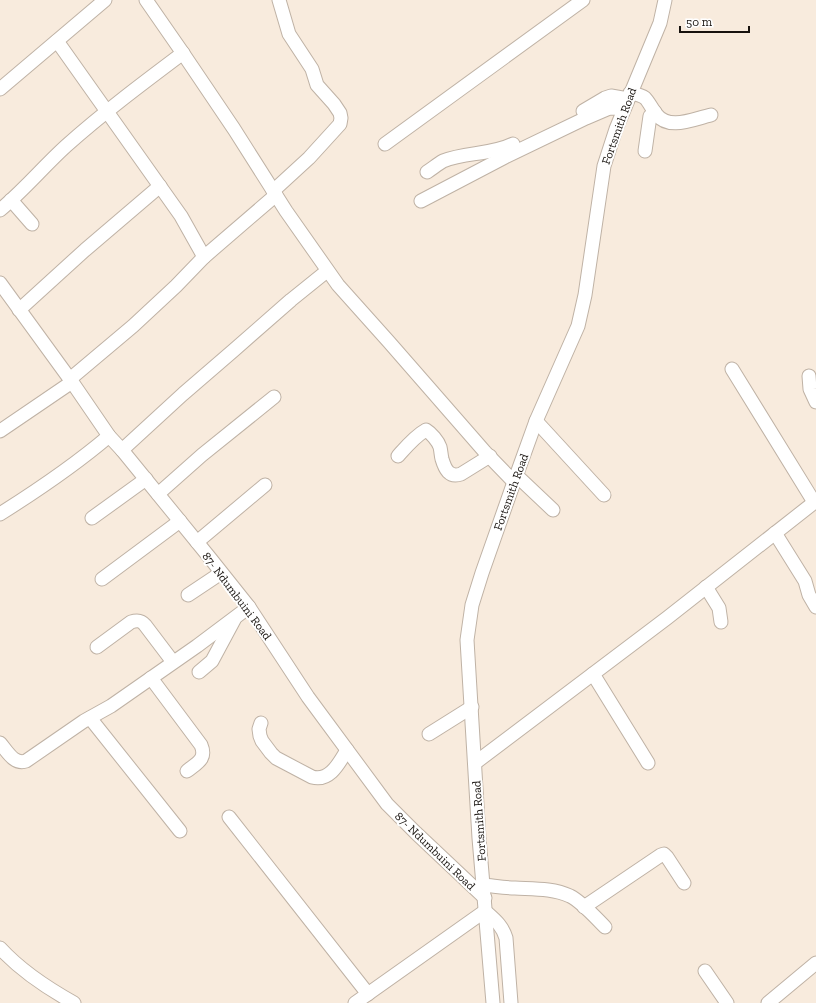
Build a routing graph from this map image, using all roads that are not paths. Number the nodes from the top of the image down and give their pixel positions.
1 (105, 0) edge
2 (146, 0) edge
3 (279, 0) edge
4 (583, 0) edge
5 (665, 0) edge
6 (56, 41) junction
7 (183, 53) junction
8 (0, 89) edge
9 (627, 100) junction
10 (107, 112) junction
11 (655, 112) junction
12 (711, 115) dead end
13 (385, 144) dead end
14 (645, 151) dead end
15 (428, 172) dead end
16 (160, 186) junction
17 (274, 193) junction
18 (11, 200) junction
19 (421, 201) dead end
20 (0, 210) edge
21 (32, 224) dead end
22 (204, 257) junction
23 (327, 271) junction
24 (0, 284) edge
25 (19, 310) junction
26 (732, 369) dead end
27 (809, 376) dead end
28 (71, 381) junction
29 (274, 397) dead end
30 (816, 402) edge
31 (536, 420) junction
32 (0, 431) edge
33 (109, 436) junction
34 (122, 450) junction
35 (398, 456) dead end
36 (490, 456) junction
37 (146, 479) junction
38 (515, 479) junction
39 (265, 485) dead end
40 (158, 494) junction
41 (604, 495) dead end
42 (815, 502) edge
43 (553, 510) dead end
44 (0, 514) edge
45 (92, 518) dead end
46 (180, 520) junction
47 (775, 533) junction
48 (197, 542) junction
49 (222, 573) junction
50 (102, 579) dead end
51 (706, 587) junction
52 (188, 595) dead end
53 (249, 607) junction
54 (816, 607) edge
55 (236, 617) junction
56 (721, 622) dead end
57 (98, 647) dead end
58 (173, 662) junction
59 (199, 672) dead end
60 (594, 674) junction
61 (151, 678) junction
62 (472, 707) junction
63 (90, 718) junction
64 (261, 723) dead end
65 (429, 734) dead end
66 (0, 743) edge
67 (348, 750) junction
68 (475, 763) junction
69 (648, 763) dead end
70 (187, 771) dead end
71 (229, 818) dead end
72 (180, 831) dead end
73 (684, 883) dead end
74 (484, 898) junction
75 (584, 907) junction
76 (605, 927) dead end
77 (0, 948) edge
78 (816, 963) edge
79 (705, 971) dead end
80 (368, 994) junction
81 (74, 1003) edge
82 (355, 1003) edge
83 (492, 1003) edge
84 (511, 1003) edge
85 (727, 1003) edge
86 (768, 1003) edge

1 - 6 street
2 - 7 street
3 - 17 street
4 - 13 street
5 - 9 street, Fortsmith Road
6 - 8 street
6 - 10 street
7 - 10 street
7 - 17 street
9 - 11 street
9 - 15 street
9 - 19 street
9 - 31 street, Fortsmith Road
10 - 16 street
10 - 18 street
11 - 12 street
11 - 14 street
16 - 22 street
16 - 25 street
17 - 22 street
17 - 23 street
18 - 20 street
18 - 21 street
22 - 28 street
23 - 34 street
23 - 36 street
24 - 25 street, 87- Ndumbuini Road
25 - 28 street, 87- Ndumbuini Road
26 - 42 street
27 - 30 street
28 - 32 street
28 - 33 street, 87- Ndumbuini Road
29 - 40 street
31 - 38 street, Fortsmith Road
31 - 41 street
33 - 34 street, 87- Ndumbuini Road
33 - 44 street
34 - 37 street, 87- Ndumbuini Road
35 - 36 street
36 - 38 street
37 - 40 street, 87- Ndumbuini Road
37 - 45 street
38 - 43 street
38 - 62 street, Fortsmith Road
39 - 48 street
40 - 46 street, 87- Ndumbuini Road
42 - 47 street
46 - 48 street, 87- Ndumbuini Road
46 - 50 street
47 - 51 street
47 - 54 street
48 - 49 street, 87- Ndumbuini Road
49 - 52 street
49 - 53 street, 87- Ndumbuini Road
51 - 56 street
51 - 60 street
53 - 55 street
53 - 67 street, 87- Ndumbuini Road
55 - 58 street
55 - 59 street
57 - 58 street
58 - 61 street
60 - 68 street
60 - 69 street
61 - 63 street
61 - 70 street
62 - 65 street
62 - 68 street, Fortsmith Road
63 - 66 street
63 - 72 street
64 - 67 street
67 - 74 street, 87- Ndumbuini Road
68 - 74 street, Fortsmith Road
71 - 80 street
73 - 75 street
74 - 75 street
74 - 80 street
74 - 83 street, Fortsmith Road
74 - 84 street, 87- Ndumbuini Road
75 - 76 street
77 - 81 street
78 - 86 street
79 - 85 street
80 - 82 street

